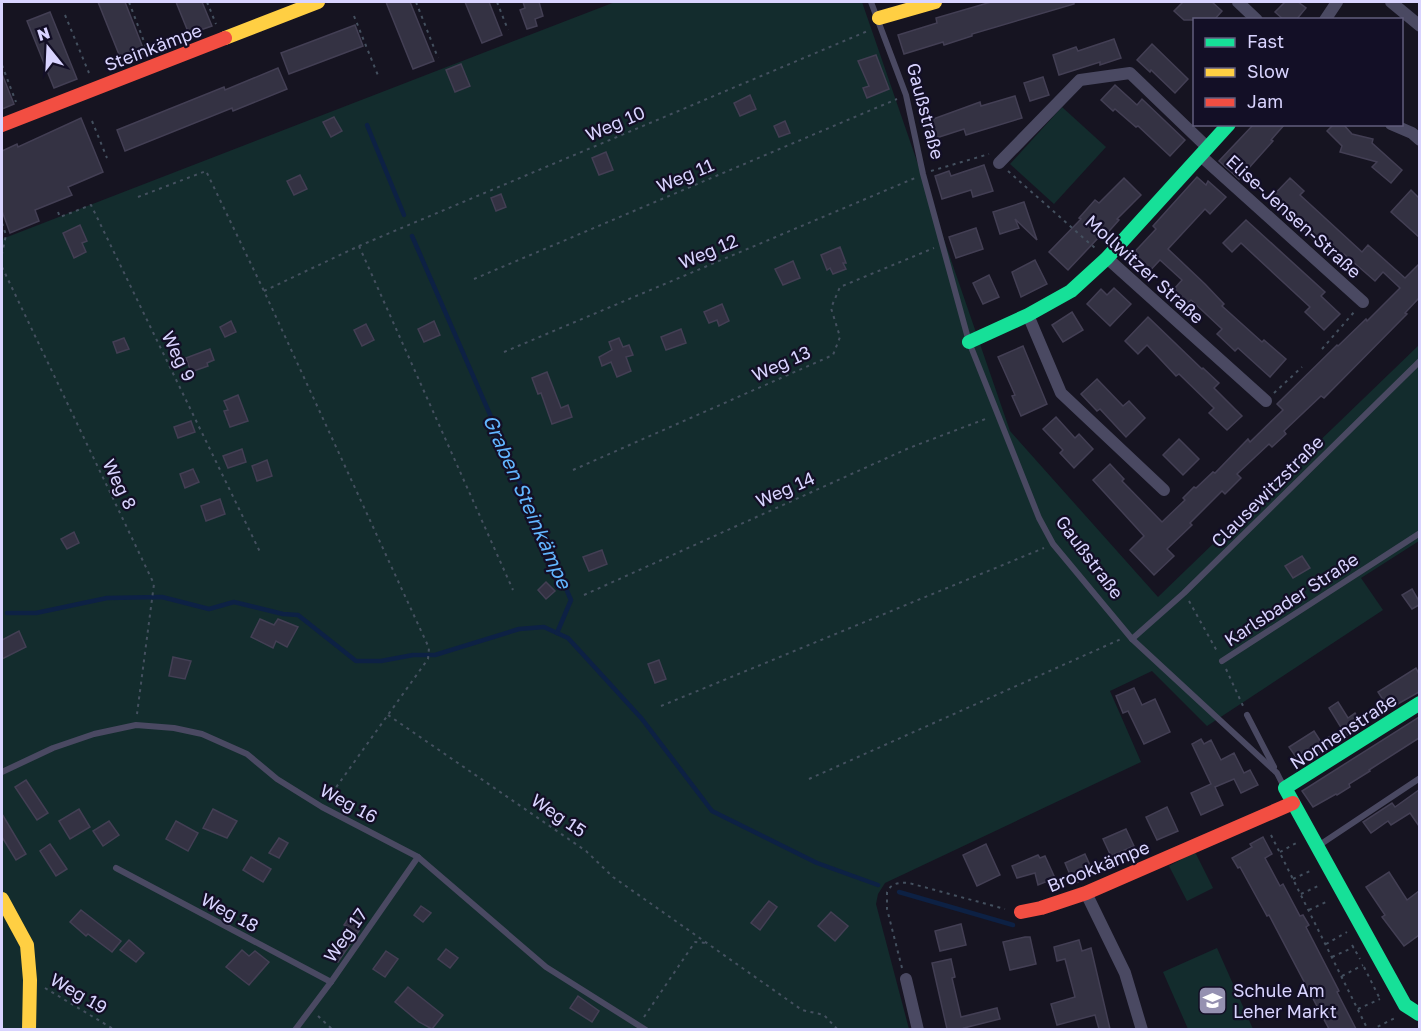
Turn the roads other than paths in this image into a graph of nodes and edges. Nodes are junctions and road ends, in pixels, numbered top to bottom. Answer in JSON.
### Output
{"nodes":[{"id":1,"x":316,"y":2,"type":"edge"},
{"id":2,"x":871,"y":2,"type":"edge"},
{"id":3,"x":935,"y":2,"type":"edge"},
{"id":4,"x":1238,"y":2,"type":"edge"},
{"id":5,"x":1337,"y":2,"type":"edge"},
{"id":6,"x":1390,"y":2,"type":"edge"},
{"id":7,"x":1255,"y":18,"type":"edge"},
{"id":8,"x":1326,"y":18,"type":"edge"},
{"id":9,"x":880,"y":22,"type":"junction"},
{"id":10,"x":1419,"y":26,"type":"edge"},
{"id":11,"x":2,"y":125,"type":"edge"},
{"id":12,"x":1227,"y":126,"type":"edge"},
{"id":13,"x":1396,"y":126,"type":"edge"},
{"id":14,"x":1419,"y":140,"type":"edge"},
{"id":15,"x":1204,"y":152,"type":"junction"},
{"id":16,"x":999,"y":163,"type":"road end"},
{"id":17,"x":1107,"y":258,"type":"junction"},
{"id":18,"x":1363,"y":302,"type":"road end"},
{"id":19,"x":1028,"y":315,"type":"junction"},
{"id":20,"x":969,"y":342,"type":"junction"},
{"id":21,"x":1419,"y":361,"type":"edge"},
{"id":22,"x":1266,"y":401,"type":"road end"},
{"id":23,"x":1164,"y":490,"type":"dead end"},
{"id":24,"x":1419,"y":533,"type":"edge"},
{"id":25,"x":1131,"y":637,"type":"junction"},
{"id":26,"x":1222,"y":661,"type":"road end"},
{"id":27,"x":1419,"y":703,"type":"edge"},
{"id":28,"x":1247,"y":715,"type":"road end"},
{"id":29,"x":2,"y":772,"type":"edge"},
{"id":30,"x":1276,"y":773,"type":"junction"},
{"id":31,"x":1419,"y":778,"type":"edge"},
{"id":32,"x":1285,"y":788,"type":"junction"},
{"id":33,"x":1293,"y":803,"type":"junction"},
{"id":34,"x":1315,"y":841,"type":"junction"},
{"id":35,"x":418,"y":857,"type":"junction"},
{"id":36,"x":116,"y":868,"type":"dead end"},
{"id":37,"x":1086,"y":893,"type":"junction"},
{"id":38,"x":2,"y":899,"type":"edge"},
{"id":39,"x":1021,"y":912,"type":"road end"},
{"id":40,"x":906,"y":980,"type":"road end"},
{"id":41,"x":331,"y":982,"type":"junction"},
{"id":42,"x":1419,"y":1019,"type":"edge"},
{"id":43,"x":29,"y":1029,"type":"edge"},
{"id":44,"x":295,"y":1029,"type":"edge"},
{"id":45,"x":646,"y":1029,"type":"edge"},
{"id":46,"x":918,"y":1029,"type":"edge"},
{"id":47,"x":1142,"y":1029,"type":"edge"}],
"edges":[{"from":1,"to":11,"type":"street","name":"Steinkämpe"},
{"from":2,"to":9,"type":"lane","name":"Gaußstraße"},
{"from":3,"to":9,"type":"street"},
{"from":4,"to":7,"type":"street"},
{"from":5,"to":8,"type":"street"},
{"from":6,"to":10,"type":"street"},
{"from":9,"to":20,"type":"lane","name":"Gaußstraße"},
{"from":12,"to":15,"type":"street"},
{"from":13,"to":14,"type":"street"},
{"from":15,"to":16,"type":"street","name":"Elise-Jensen-Straße"},
{"from":15,"to":17,"type":"street"},
{"from":15,"to":18,"type":"street","name":"Elise-Jensen-Straße"},
{"from":17,"to":19,"type":"street"},
{"from":17,"to":22,"type":"street","name":"Mollwitzer Straße"},
{"from":19,"to":20,"type":"street"},
{"from":19,"to":23,"type":"street"},
{"from":20,"to":25,"type":"lane","name":"Gaußstraße"},
{"from":21,"to":25,"type":"lane","name":"Clausewitzstraße"},
{"from":24,"to":26,"type":"lane","name":"Karlsbader Straße"},
{"from":25,"to":30,"type":"lane","name":"Gaußstraße"},
{"from":27,"to":32,"type":"street","name":"Nonnenstraße"},
{"from":28,"to":30,"type":"lane"},
{"from":29,"to":35,"type":"lane","name":"Weg 16"},
{"from":30,"to":32,"type":"lane","name":"Gaußstraße"},
{"from":31,"to":34,"type":"lane"},
{"from":32,"to":33,"type":"street","name":"Gaußstraße"},
{"from":33,"to":34,"type":"street","name":"Gaußstraße"},
{"from":33,"to":37,"type":"street","name":"Brookkämpe"},
{"from":34,"to":42,"type":"street","name":"Gaußstraße"},
{"from":35,"to":41,"type":"lane","name":"Weg 17"},
{"from":35,"to":45,"type":"lane","name":"Weg 16"},
{"from":36,"to":41,"type":"lane","name":"Weg 18"},
{"from":37,"to":39,"type":"street","name":"Brookkämpe"},
{"from":37,"to":47,"type":"street"},
{"from":38,"to":43,"type":"street"},
{"from":40,"to":46,"type":"street"},
{"from":41,"to":44,"type":"lane","name":"Weg 17"}]}
